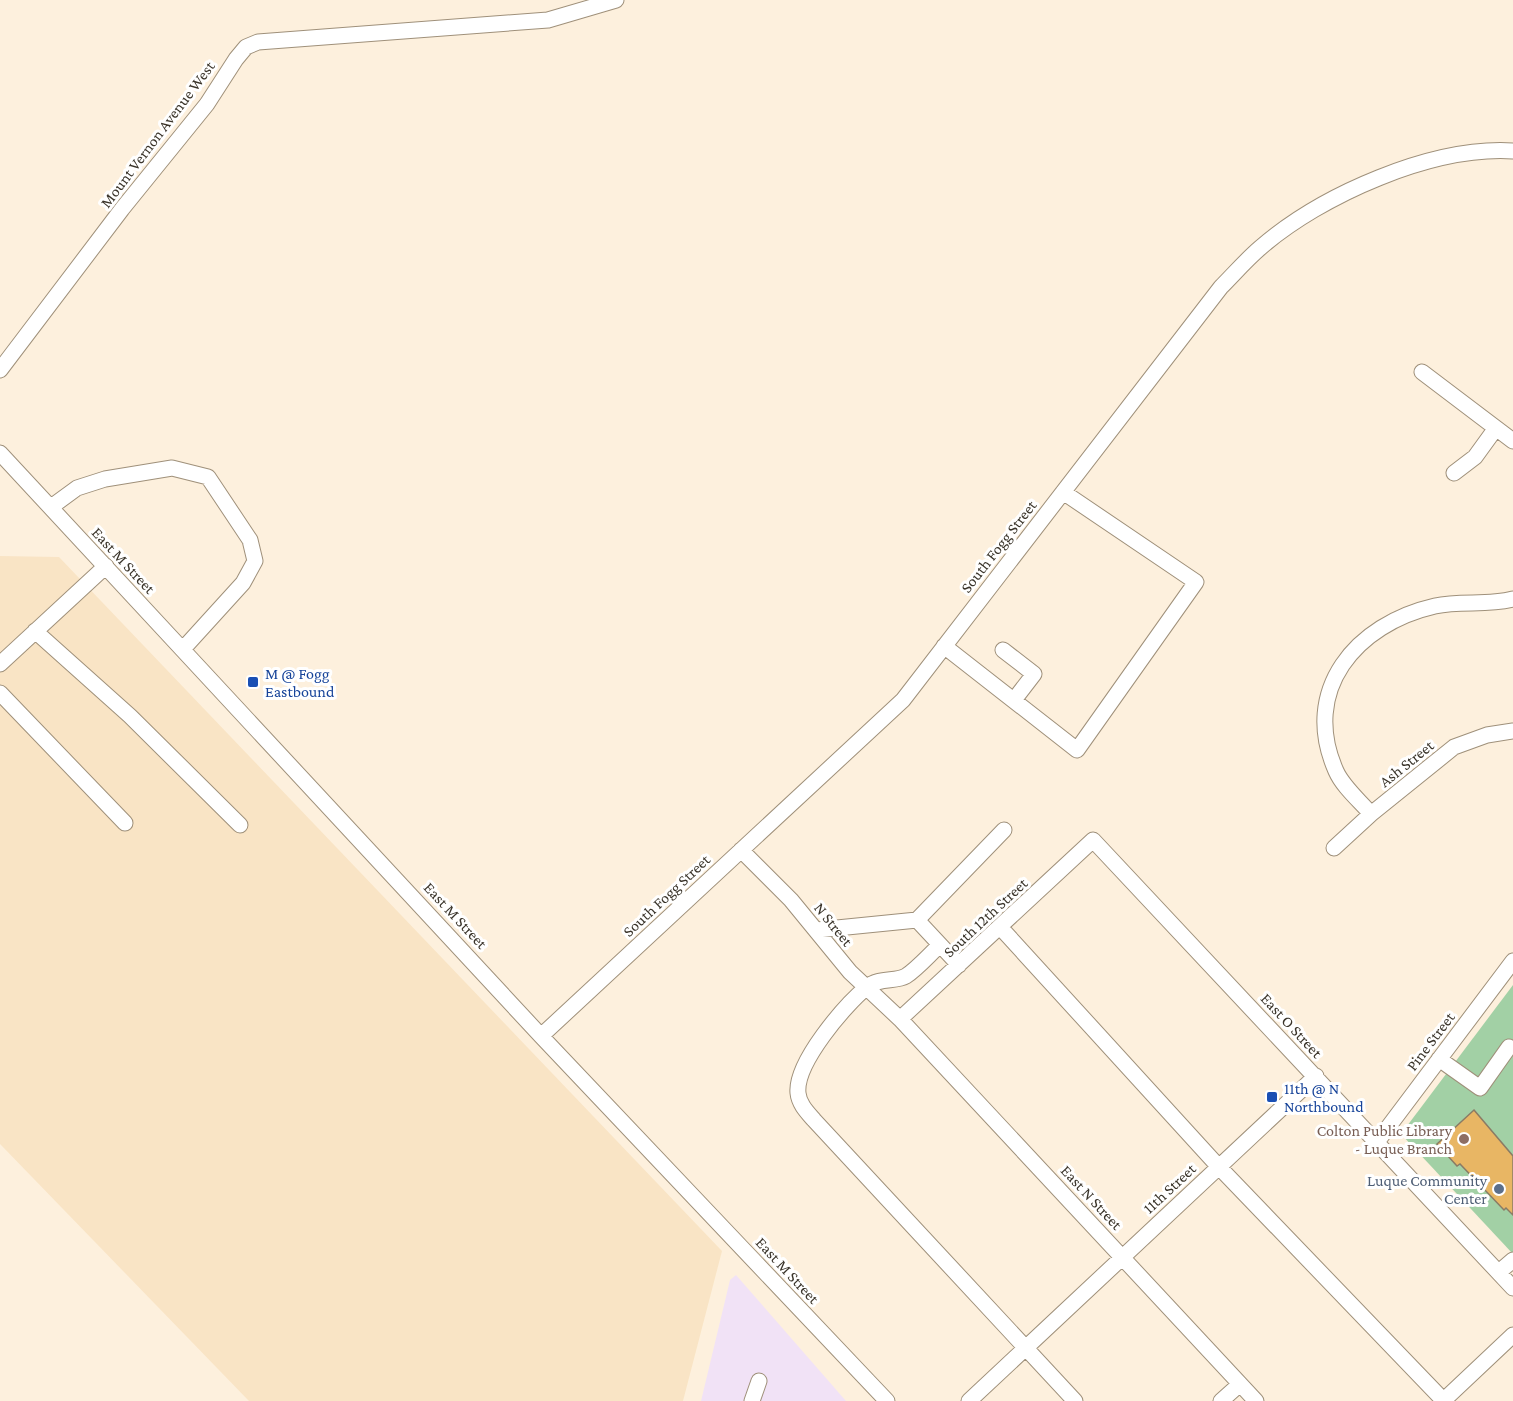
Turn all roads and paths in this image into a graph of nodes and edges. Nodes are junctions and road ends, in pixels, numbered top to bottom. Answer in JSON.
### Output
{"nodes":[{"id":1,"x":616,"y":0,"type":"edge"},
{"id":2,"x":1513,"y":151,"type":"edge"},
{"id":3,"x":0,"y":370,"type":"edge"},
{"id":4,"x":1422,"y":372,"type":"dead end"},
{"id":5,"x":1496,"y":428,"type":"junction"},
{"id":6,"x":1513,"y":441,"type":"edge"},
{"id":7,"x":0,"y":453,"type":"edge"},
{"id":8,"x":1454,"y":473,"type":"dead end"},
{"id":9,"x":1063,"y":492,"type":"junction"},
{"id":10,"x":51,"y":507,"type":"junction"},
{"id":11,"x":105,"y":566,"type":"junction"},
{"id":12,"x":1513,"y":599,"type":"edge"},
{"id":13,"x":35,"y":631,"type":"junction"},
{"id":14,"x":944,"y":646,"type":"junction"},
{"id":15,"x":183,"y":649,"type":"junction"},
{"id":16,"x":1004,"y":650,"type":"dead end"},
{"id":17,"x":0,"y":664,"type":"edge"},
{"id":18,"x":0,"y":693,"type":"edge"},
{"id":19,"x":1014,"y":700,"type":"junction"},
{"id":20,"x":1513,"y":731,"type":"edge"},
{"id":21,"x":1371,"y":814,"type":"junction"},
{"id":22,"x":125,"y":823,"type":"dead end"},
{"id":23,"x":240,"y":825,"type":"dead end"},
{"id":24,"x":1004,"y":830,"type":"dead end"},
{"id":25,"x":1094,"y":840,"type":"joint"},
{"id":26,"x":1334,"y":848,"type":"dead end"},
{"id":27,"x":741,"y":850,"type":"junction"},
{"id":28,"x":917,"y":920,"type":"junction"},
{"id":29,"x":1000,"y":927,"type":"junction"},
{"id":30,"x":817,"y":930,"type":"junction"},
{"id":31,"x":940,"y":945,"type":"junction"},
{"id":32,"x":1513,"y":961,"type":"edge"},
{"id":33,"x":959,"y":965,"type":"junction"},
{"id":34,"x":904,"y":977,"type":"junction"},
{"id":35,"x":868,"y":986,"type":"junction"},
{"id":36,"x":923,"y":998,"type":"junction"},
{"id":37,"x":900,"y":1019,"type":"junction"},
{"id":38,"x":541,"y":1036,"type":"junction"},
{"id":39,"x":1509,"y":1047,"type":"dead end"},
{"id":40,"x":1439,"y":1059,"type":"junction"},
{"id":41,"x":1316,"y":1076,"type":"junction"},
{"id":42,"x":1377,"y":1142,"type":"junction"},
{"id":43,"x":1219,"y":1167,"type":"junction"},
{"id":44,"x":1122,"y":1257,"type":"junction"},
{"id":45,"x":1513,"y":1260,"type":"edge"},
{"id":46,"x":1499,"y":1272,"type":"junction"},
{"id":47,"x":1513,"y":1288,"type":"edge"},
{"id":48,"x":1513,"y":1335,"type":"edge"},
{"id":49,"x":1026,"y":1348,"type":"junction"},
{"id":50,"x":759,"y":1381,"type":"dead end"},
{"id":51,"x":1240,"y":1384,"type":"junction"},
{"id":52,"x":752,"y":1401,"type":"edge"},
{"id":53,"x":887,"y":1401,"type":"edge"},
{"id":54,"x":969,"y":1401,"type":"edge"},
{"id":55,"x":1075,"y":1401,"type":"edge"},
{"id":56,"x":1221,"y":1401,"type":"edge"},
{"id":57,"x":1256,"y":1401,"type":"edge"},
{"id":58,"x":1444,"y":1401,"type":"edge"}],
"edges":[{"from":1,"to":3,"type":"street","name":"Mount Vernon Avenue West"},
{"from":2,"to":9,"type":"street","name":"South Fogg Street"},
{"from":4,"to":5,"type":"street"},
{"from":5,"to":6,"type":"street"},
{"from":5,"to":8,"type":"street"},
{"from":7,"to":10,"type":"street","name":"East M Street"},
{"from":9,"to":14,"type":"street","name":"South Fogg Street"},
{"from":9,"to":19,"type":"street"},
{"from":10,"to":11,"type":"street","name":"East M Street"},
{"from":10,"to":15,"type":"street"},
{"from":11,"to":13,"type":"street"},
{"from":11,"to":15,"type":"street","name":"East M Street"},
{"from":12,"to":21,"type":"street"},
{"from":13,"to":17,"type":"street"},
{"from":13,"to":23,"type":"street"},
{"from":14,"to":19,"type":"street"},
{"from":14,"to":27,"type":"street","name":"South Fogg Street"},
{"from":15,"to":38,"type":"street","name":"East M Street"},
{"from":16,"to":19,"type":"street"},
{"from":18,"to":22,"type":"street"},
{"from":20,"to":21,"type":"street","name":"Ash Street"},
{"from":21,"to":26,"type":"street","name":"Ash Street"},
{"from":24,"to":28,"type":"street"},
{"from":25,"to":29,"type":"street","name":"South 12th Street"},
{"from":25,"to":41,"type":"street","name":"East O Street"},
{"from":27,"to":30,"type":"street","name":"N Street"},
{"from":27,"to":38,"type":"street","name":"South Fogg Street"},
{"from":28,"to":30,"type":"street"},
{"from":28,"to":31,"type":"street"},
{"from":29,"to":33,"type":"street","name":"South 12th Street"},
{"from":29,"to":43,"type":"street"},
{"from":30,"to":35,"type":"street","name":"N Street"},
{"from":31,"to":33,"type":"street"},
{"from":31,"to":34,"type":"street"},
{"from":32,"to":40,"type":"street","name":"Pine Street"},
{"from":33,"to":36,"type":"street","name":"South 12th Street"},
{"from":34,"to":35,"type":"street"},
{"from":34,"to":36,"type":"street"},
{"from":35,"to":37,"type":"street","name":"N Street"},
{"from":35,"to":49,"type":"street"},
{"from":36,"to":37,"type":"street","name":"South 12th Street"},
{"from":37,"to":44,"type":"street","name":"East N Street"},
{"from":38,"to":53,"type":"street","name":"East M Street"},
{"from":39,"to":40,"type":"street"},
{"from":40,"to":42,"type":"street","name":"Pine Street"},
{"from":41,"to":42,"type":"street","name":"East O Street"},
{"from":41,"to":43,"type":"street","name":"11th Street"},
{"from":42,"to":46,"type":"street","name":"East O Street"},
{"from":43,"to":44,"type":"street","name":"11th Street"},
{"from":43,"to":58,"type":"street"},
{"from":44,"to":49,"type":"street","name":"11th Street"},
{"from":44,"to":51,"type":"street","name":"East N Street"},
{"from":45,"to":46,"type":"street"},
{"from":46,"to":47,"type":"street","name":"East O Street"},
{"from":48,"to":58,"type":"street"},
{"from":49,"to":54,"type":"street","name":"11th Street"},
{"from":49,"to":55,"type":"street"},
{"from":50,"to":52,"type":"street"},
{"from":51,"to":56,"type":"street"},
{"from":51,"to":57,"type":"street","name":"East N Street"}]}
